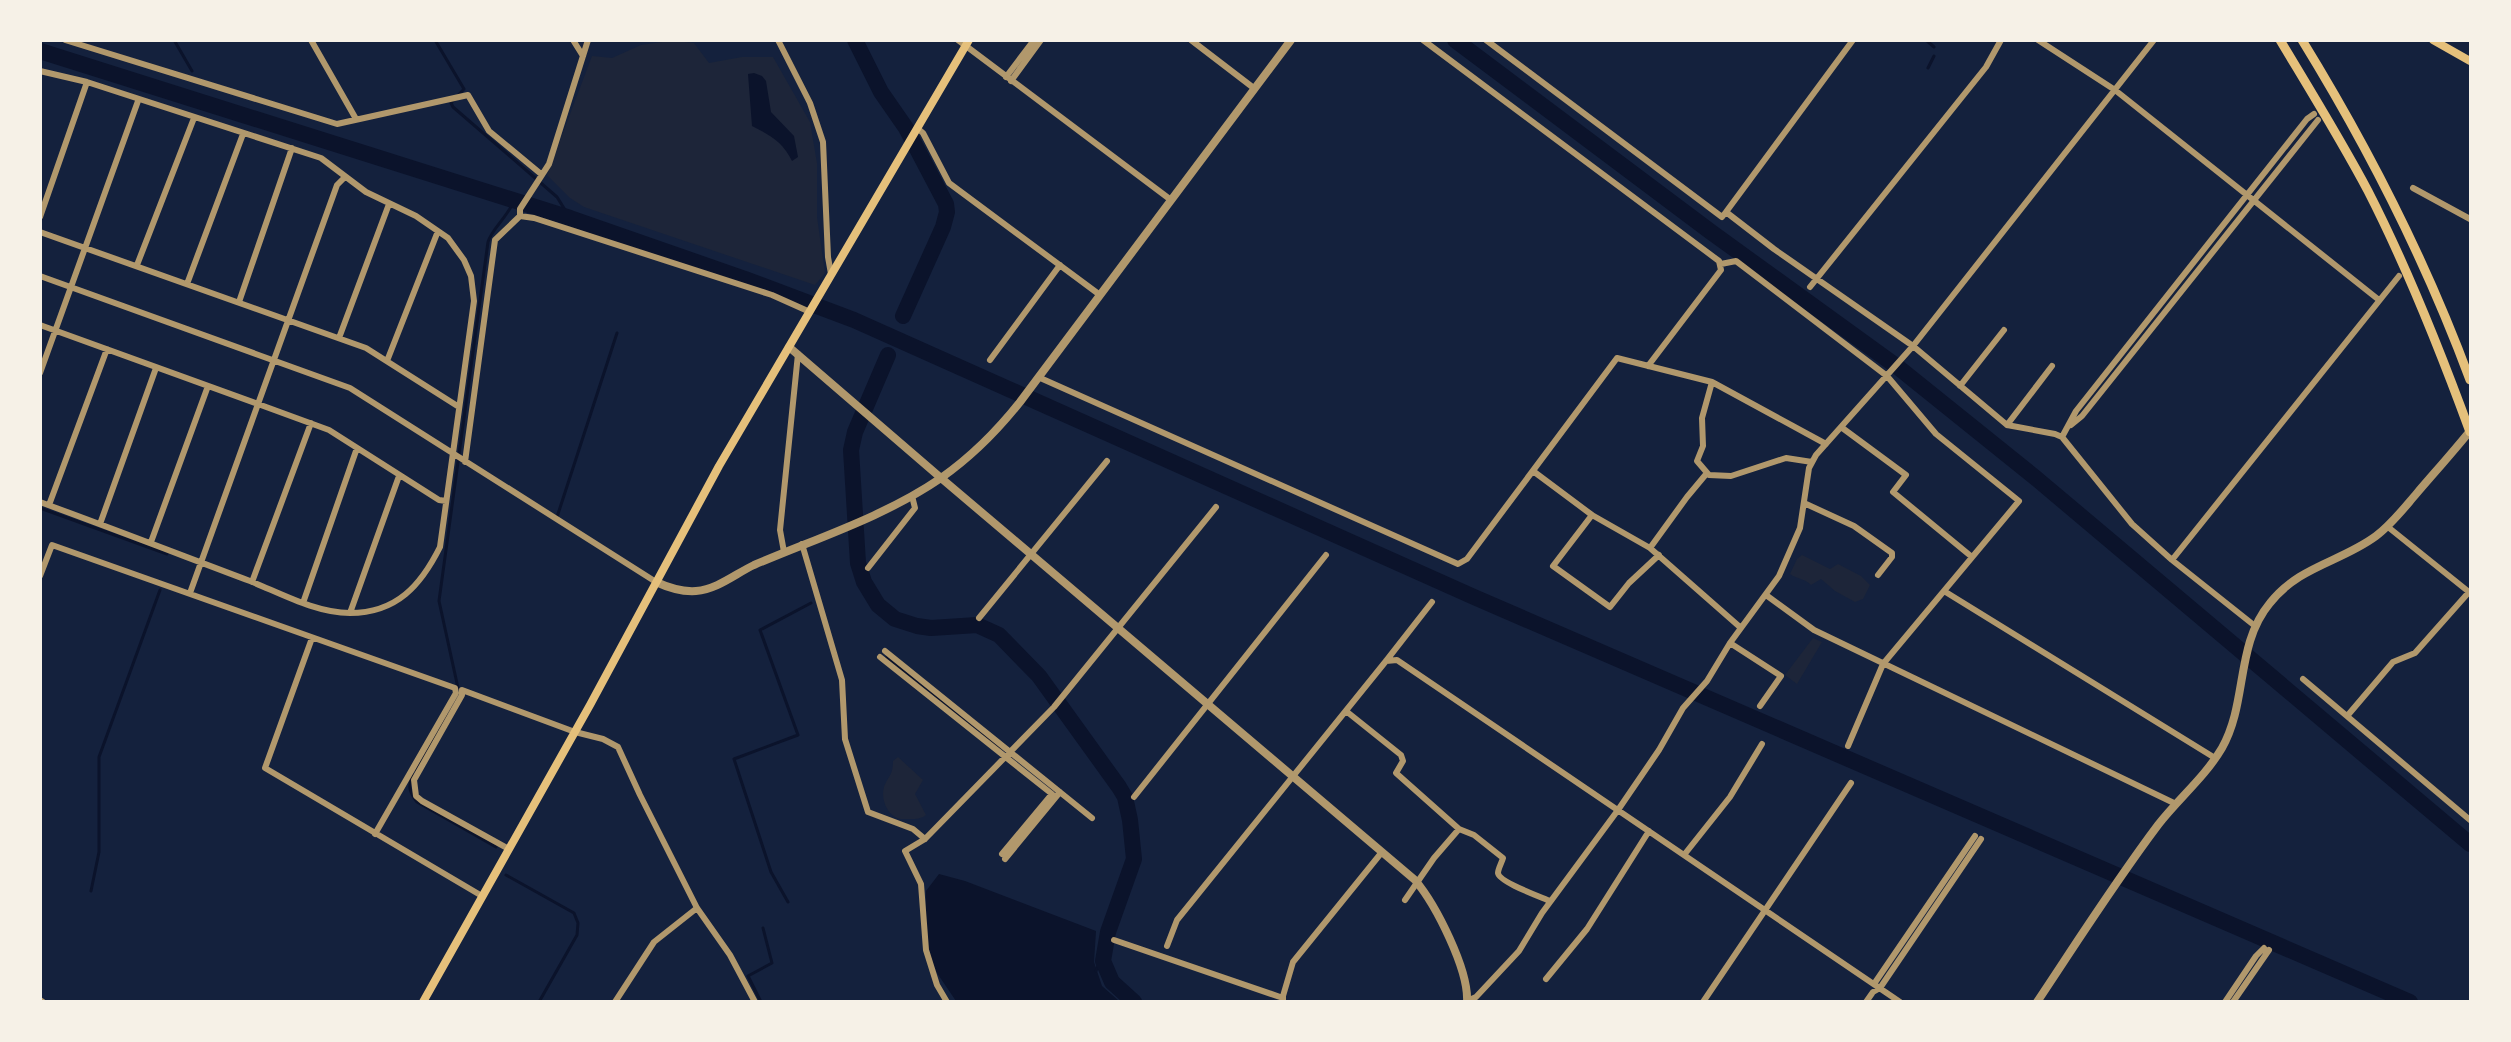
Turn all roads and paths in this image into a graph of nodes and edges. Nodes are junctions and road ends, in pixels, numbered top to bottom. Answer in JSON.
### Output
{"nodes":[{"id":1,"x":65,"y":40,"type":"edge"},
{"id":2,"x":311,"y":40,"type":"edge"},
{"id":3,"x":573,"y":40,"type":"edge"},
{"id":4,"x":588,"y":40,"type":"edge"},
{"id":5,"x":778,"y":40,"type":"edge"},
{"id":6,"x":1034,"y":40,"type":"edge"},
{"id":7,"x":1041,"y":40,"type":"edge"},
{"id":8,"x":1191,"y":40,"type":"edge"},
{"id":9,"x":1291,"y":40,"type":"edge"},
{"id":10,"x":1423,"y":40,"type":"edge"},
{"id":11,"x":1485,"y":40,"type":"edge"},
{"id":12,"x":1853,"y":40,"type":"edge"},
{"id":13,"x":2001,"y":40,"type":"edge"},
{"id":14,"x":2038,"y":40,"type":"edge"},
{"id":15,"x":2154,"y":40,"type":"edge"},
{"id":16,"x":2280,"y":40,"type":"edge"},
{"id":17,"x":2302,"y":40,"type":"edge"},
{"id":18,"x":2433,"y":40,"type":"edge"},
{"id":19,"x":964,"y":42,"type":"edge"},
{"id":20,"x":583,"y":56,"type":"junction"},
{"id":21,"x":2470,"y":61,"type":"edge"},
{"id":22,"x":40,"y":70,"type":"edge"},
{"id":23,"x":1009,"y":79,"type":"junction"},
{"id":24,"x":87,"y":82,"type":"junction"},
{"id":25,"x":1255,"y":88,"type":"junction"},
{"id":26,"x":2115,"y":90,"type":"junction"},
{"id":27,"x":138,"y":101,"type":"junction"},
{"id":28,"x":2314,"y":114,"type":"dead end"},
{"id":29,"x":194,"y":118,"type":"junction"},
{"id":30,"x":356,"y":119,"type":"junction"},
{"id":31,"x":2318,"y":120,"type":"dead end"},
{"id":32,"x":917,"y":129,"type":"junction"},
{"id":33,"x":243,"y":134,"type":"junction"},
{"id":34,"x":292,"y":148,"type":"junction"},
{"id":35,"x":541,"y":174,"type":"junction"},
{"id":36,"x":345,"y":177,"type":"junction"},
{"id":37,"x":2413,"y":188,"type":"dead end"},
{"id":38,"x":2247,"y":195,"type":"junction"},
{"id":39,"x":1171,"y":200,"type":"junction"},
{"id":40,"x":2254,"y":200,"type":"junction"},
{"id":41,"x":389,"y":204,"type":"junction"},
{"id":42,"x":1726,"y":212,"type":"junction"},
{"id":43,"x":520,"y":213,"type":"junction"},
{"id":44,"x":40,"y":217,"type":"edge"},
{"id":45,"x":2470,"y":219,"type":"edge"},
{"id":46,"x":438,"y":231,"type":"junction"},
{"id":47,"x":40,"y":232,"type":"edge"},
{"id":48,"x":86,"y":248,"type":"junction"},
{"id":49,"x":1721,"y":264,"type":"junction"},
{"id":50,"x":137,"y":265,"type":"junction"},
{"id":51,"x":1060,"y":265,"type":"junction"},
{"id":52,"x":831,"y":275,"type":"junction"},
{"id":53,"x":40,"y":276,"type":"edge"},
{"id":54,"x":2399,"y":276,"type":"dead end"},
{"id":55,"x":1817,"y":277,"type":"junction"},
{"id":56,"x":187,"y":284,"type":"junction"},
{"id":57,"x":71,"y":287,"type":"junction"},
{"id":58,"x":1810,"y":287,"type":"dead end"},
{"id":59,"x":1100,"y":295,"type":"junction"},
{"id":60,"x":2379,"y":300,"type":"junction"},
{"id":61,"x":238,"y":302,"type":"junction"},
{"id":62,"x":810,"y":312,"type":"junction"},
{"id":63,"x":287,"y":321,"type":"junction"},
{"id":64,"x":40,"y":325,"type":"edge"},
{"id":65,"x":2004,"y":330,"type":"dead end"},
{"id":66,"x":56,"y":331,"type":"junction"},
{"id":67,"x":339,"y":338,"type":"junction"},
{"id":68,"x":1913,"y":346,"type":"junction"},
{"id":69,"x":789,"y":347,"type":"junction"},
{"id":70,"x":107,"y":349,"type":"junction"},
{"id":71,"x":798,"y":354,"type":"junction"},
{"id":72,"x":273,"y":360,"type":"junction"},
{"id":73,"x":990,"y":360,"type":"dead end"},
{"id":74,"x":387,"y":361,"type":"junction"},
{"id":75,"x":1648,"y":366,"type":"junction"},
{"id":76,"x":2052,"y":366,"type":"dead end"},
{"id":77,"x":156,"y":368,"type":"junction"},
{"id":78,"x":40,"y":373,"type":"edge"},
{"id":79,"x":1888,"y":375,"type":"junction"},
{"id":80,"x":1038,"y":377,"type":"junction"},
{"id":81,"x":2470,"y":380,"type":"edge"},
{"id":82,"x":1712,"y":382,"type":"junction"},
{"id":83,"x":208,"y":386,"type":"junction"},
{"id":84,"x":1960,"y":386,"type":"junction"},
{"id":85,"x":258,"y":404,"type":"junction"},
{"id":86,"x":459,"y":407,"type":"junction"},
{"id":87,"x":311,"y":423,"type":"junction"},
{"id":88,"x":2007,"y":425,"type":"junction"},
{"id":89,"x":1841,"y":427,"type":"junction"},
{"id":90,"x":2067,"y":428,"type":"junction"},
{"id":91,"x":2470,"y":431,"type":"edge"},
{"id":92,"x":2062,"y":437,"type":"junction"},
{"id":93,"x":1826,"y":444,"type":"junction"},
{"id":94,"x":357,"y":448,"type":"junction"},
{"id":95,"x":453,"y":454,"type":"junction"},
{"id":96,"x":1107,"y":461,"type":"dead end"},
{"id":97,"x":465,"y":462,"type":"junction"},
{"id":98,"x":1812,"y":462,"type":"junction"},
{"id":99,"x":1533,"y":471,"type":"junction"},
{"id":100,"x":1707,"y":473,"type":"junction"},
{"id":101,"x":399,"y":476,"type":"junction"},
{"id":102,"x":941,"y":478,"type":"junction"},
{"id":103,"x":912,"y":496,"type":"junction"},
{"id":104,"x":446,"y":501,"type":"junction"},
{"id":105,"x":40,"y":502,"type":"edge"},
{"id":106,"x":1804,"y":503,"type":"junction"},
{"id":107,"x":50,"y":505,"type":"junction"},
{"id":108,"x":1216,"y":507,"type":"dead end"},
{"id":109,"x":1592,"y":514,"type":"junction"},
{"id":110,"x":100,"y":524,"type":"junction"},
{"id":111,"x":2388,"y":527,"type":"junction"},
{"id":112,"x":151,"y":542,"type":"junction"},
{"id":113,"x":802,"y":544,"type":"junction"},
{"id":114,"x":1650,"y":548,"type":"junction"},
{"id":115,"x":784,"y":552,"type":"junction"},
{"id":116,"x":1031,"y":554,"type":"junction"},
{"id":117,"x":1326,"y":555,"type":"dead end"},
{"id":118,"x":1659,"y":555,"type":"junction"},
{"id":119,"x":1972,"y":557,"type":"junction"},
{"id":120,"x":2172,"y":560,"type":"junction"},
{"id":121,"x":202,"y":563,"type":"junction"},
{"id":122,"x":867,"y":568,"type":"dead end"},
{"id":123,"x":1878,"y":575,"type":"dead end"},
{"id":124,"x":40,"y":576,"type":"edge"},
{"id":125,"x":252,"y":582,"type":"junction"},
{"id":126,"x":656,"y":582,"type":"junction"},
{"id":127,"x":1944,"y":591,"type":"junction"},
{"id":128,"x":190,"y":593,"type":"junction"},
{"id":129,"x":1766,"y":595,"type":"junction"},
{"id":130,"x":1432,"y":602,"type":"dead end"},
{"id":131,"x":303,"y":603,"type":"junction"},
{"id":132,"x":350,"y":613,"type":"junction"},
{"id":133,"x":979,"y":618,"type":"dead end"},
{"id":134,"x":2255,"y":626,"type":"junction"},
{"id":135,"x":1118,"y":628,"type":"junction"},
{"id":136,"x":1742,"y":628,"type":"junction"},
{"id":137,"x":312,"y":638,"type":"junction"},
{"id":138,"x":1730,"y":643,"type":"junction"},
{"id":139,"x":885,"y":651,"type":"dead end"},
{"id":140,"x":880,"y":657,"type":"dead end"},
{"id":141,"x":1386,"y":662,"type":"junction"},
{"id":142,"x":1883,"y":664,"type":"junction"},
{"id":143,"x":2303,"y":679,"type":"dead end"},
{"id":144,"x":1208,"y":704,"type":"junction"},
{"id":145,"x":1760,"y":706,"type":"dead end"},
{"id":146,"x":1346,"y":711,"type":"junction"},
{"id":147,"x":2348,"y":715,"type":"junction"},
{"id":148,"x":575,"y":732,"type":"junction"},
{"id":149,"x":1762,"y":744,"type":"dead end"},
{"id":150,"x":1848,"y":746,"type":"dead end"},
{"id":151,"x":1008,"y":755,"type":"junction"},
{"id":152,"x":2216,"y":758,"type":"junction"},
{"id":153,"x":1293,"y":776,"type":"junction"},
{"id":154,"x":1851,"y":783,"type":"dead end"},
{"id":155,"x":1060,"y":792,"type":"junction"},
{"id":156,"x":1134,"y":797,"type":"dead end"},
{"id":157,"x":2176,"y":804,"type":"junction"},
{"id":158,"x":1618,"y":810,"type":"junction"},
{"id":159,"x":1092,"y":818,"type":"dead end"},
{"id":160,"x":2470,"y":820,"type":"edge"},
{"id":161,"x":1459,"y":829,"type":"junction"},
{"id":162,"x":1649,"y":831,"type":"junction"},
{"id":163,"x":375,"y":834,"type":"junction"},
{"id":164,"x":1978,"y":838,"type":"dead end"},
{"id":165,"x":926,"y":839,"type":"junction"},
{"id":166,"x":509,"y":849,"type":"junction"},
{"id":167,"x":1382,"y":852,"type":"junction"},
{"id":168,"x":1684,"y":855,"type":"junction"},
{"id":169,"x":1417,"y":883,"type":"junction"},
{"id":170,"x":482,"y":896,"type":"junction"},
{"id":171,"x":1405,"y":900,"type":"dead end"},
{"id":172,"x":1550,"y":901,"type":"junction"},
{"id":173,"x":697,"y":909,"type":"junction"},
{"id":174,"x":1765,"y":911,"type":"junction"},
{"id":175,"x":1114,"y":940,"type":"dead end"},
{"id":176,"x":1167,"y":946,"type":"dead end"},
{"id":177,"x":1546,"y":979,"type":"dead end"},
{"id":178,"x":1877,"y":986,"type":"junction"},
{"id":179,"x":1283,"y":996,"type":"edge"},
{"id":180,"x":1470,"y":1001,"type":"edge"},
{"id":181,"x":423,"y":1002,"type":"edge"},
{"id":182,"x":615,"y":1002,"type":"edge"},
{"id":183,"x":755,"y":1002,"type":"edge"},
{"id":184,"x":947,"y":1002,"type":"edge"},
{"id":185,"x":1703,"y":1002,"type":"edge"},
{"id":186,"x":1866,"y":1002,"type":"edge"},
{"id":187,"x":1900,"y":1002,"type":"edge"},
{"id":188,"x":2037,"y":1002,"type":"edge"},
{"id":189,"x":2225,"y":1002,"type":"edge"},
{"id":190,"x":2233,"y":1002,"type":"edge"}],
"edges":[{"from":1,"to":30,"type":"street"},
{"from":2,"to":30,"type":"street"},
{"from":3,"to":20,"type":"street"},
{"from":4,"to":20,"type":"street"},
{"from":5,"to":52,"type":"street"},
{"from":6,"to":23,"type":"street"},
{"from":7,"to":23,"type":"street"},
{"from":8,"to":25,"type":"street"},
{"from":9,"to":25,"type":"street"},
{"from":10,"to":49,"type":"street"},
{"from":11,"to":42,"type":"street"},
{"from":12,"to":42,"type":"street"},
{"from":13,"to":55,"type":"street"},
{"from":14,"to":26,"type":"street"},
{"from":15,"to":26,"type":"street"},
{"from":16,"to":91,"type":"highway"},
{"from":17,"to":81,"type":"highway"},
{"from":18,"to":21,"type":"main road"},
{"from":19,"to":23,"type":"street"},
{"from":19,"to":32,"type":"main road"},
{"from":20,"to":35,"type":"street"},
{"from":22,"to":24,"type":"street"},
{"from":23,"to":39,"type":"street"},
{"from":24,"to":27,"type":"street"},
{"from":24,"to":44,"type":"street"},
{"from":25,"to":39,"type":"street"},
{"from":26,"to":38,"type":"street"},
{"from":26,"to":68,"type":"street"},
{"from":27,"to":29,"type":"street"},
{"from":27,"to":48,"type":"street"},
{"from":28,"to":38,"type":"street"},
{"from":29,"to":33,"type":"street"},
{"from":29,"to":50,"type":"street"},
{"from":30,"to":35,"type":"street"},
{"from":31,"to":40,"type":"street"},
{"from":32,"to":51,"type":"street"},
{"from":32,"to":52,"type":"main road"},
{"from":33,"to":34,"type":"street"},
{"from":33,"to":56,"type":"street"},
{"from":34,"to":36,"type":"street"},
{"from":34,"to":61,"type":"street"},
{"from":35,"to":43,"type":"street"},
{"from":36,"to":41,"type":"street"},
{"from":36,"to":63,"type":"street"},
{"from":37,"to":45,"type":"street"},
{"from":38,"to":40,"type":"street"},
{"from":38,"to":90,"type":"street"},
{"from":39,"to":59,"type":"street"},
{"from":40,"to":60,"type":"street"},
{"from":40,"to":90,"type":"street"},
{"from":41,"to":46,"type":"street"},
{"from":41,"to":67,"type":"street"},
{"from":42,"to":55,"type":"street"},
{"from":43,"to":62,"type":"street"},
{"from":43,"to":97,"type":"street"},
{"from":46,"to":74,"type":"street"},
{"from":46,"to":86,"type":"street"},
{"from":47,"to":48,"type":"street"},
{"from":48,"to":50,"type":"street"},
{"from":48,"to":57,"type":"street"},
{"from":49,"to":75,"type":"street"},
{"from":49,"to":79,"type":"street"},
{"from":50,"to":56,"type":"street"},
{"from":51,"to":59,"type":"street"},
{"from":51,"to":73,"type":"street"},
{"from":52,"to":62,"type":"main road"},
{"from":53,"to":57,"type":"street"},
{"from":54,"to":60,"type":"street"},
{"from":55,"to":58,"type":"street"},
{"from":55,"to":68,"type":"street"},
{"from":56,"to":61,"type":"street"},
{"from":57,"to":66,"type":"street"},
{"from":57,"to":72,"type":"street"},
{"from":59,"to":80,"type":"street"},
{"from":60,"to":120,"type":"street"},
{"from":61,"to":63,"type":"street"},
{"from":62,"to":69,"type":"main road"},
{"from":63,"to":67,"type":"street"},
{"from":63,"to":72,"type":"street"},
{"from":64,"to":66,"type":"street"},
{"from":65,"to":84,"type":"street"},
{"from":66,"to":70,"type":"street"},
{"from":66,"to":78,"type":"street"},
{"from":67,"to":74,"type":"street"},
{"from":68,"to":79,"type":"street"},
{"from":68,"to":84,"type":"street"},
{"from":69,"to":71,"type":"street"},
{"from":69,"to":126,"type":"main road"},
{"from":70,"to":77,"type":"street"},
{"from":70,"to":107,"type":"street"},
{"from":71,"to":102,"type":"street"},
{"from":71,"to":115,"type":"street"},
{"from":72,"to":85,"type":"street"},
{"from":72,"to":95,"type":"street"},
{"from":74,"to":86,"type":"street"},
{"from":75,"to":82,"type":"street"},
{"from":75,"to":99,"type":"street"},
{"from":76,"to":88,"type":"street"},
{"from":77,"to":83,"type":"street"},
{"from":77,"to":110,"type":"street"},
{"from":79,"to":89,"type":"street"},
{"from":79,"to":119,"type":"street"},
{"from":80,"to":99,"type":"street"},
{"from":80,"to":102,"type":"street"},
{"from":82,"to":93,"type":"street"},
{"from":82,"to":100,"type":"street"},
{"from":83,"to":85,"type":"street"},
{"from":83,"to":112,"type":"street"},
{"from":84,"to":88,"type":"street"},
{"from":85,"to":87,"type":"street"},
{"from":85,"to":121,"type":"street"},
{"from":86,"to":95,"type":"street"},
{"from":87,"to":94,"type":"street"},
{"from":87,"to":125,"type":"street"},
{"from":88,"to":92,"type":"street"},
{"from":89,"to":93,"type":"street"},
{"from":89,"to":119,"type":"street"},
{"from":90,"to":92,"type":"street"},
{"from":91,"to":111,"type":"street"},
{"from":92,"to":120,"type":"street"},
{"from":93,"to":98,"type":"street"},
{"from":94,"to":101,"type":"street"},
{"from":94,"to":131,"type":"street"},
{"from":95,"to":97,"type":"street"},
{"from":95,"to":104,"type":"street"},
{"from":96,"to":116,"type":"street"},
{"from":97,"to":126,"type":"street"},
{"from":98,"to":100,"type":"street"},
{"from":98,"to":106,"type":"street"},
{"from":99,"to":109,"type":"street"},
{"from":100,"to":114,"type":"street"},
{"from":101,"to":104,"type":"street"},
{"from":101,"to":132,"type":"street"},
{"from":102,"to":103,"type":"street"},
{"from":102,"to":116,"type":"street"},
{"from":103,"to":113,"type":"street"},
{"from":103,"to":122,"type":"street"},
{"from":104,"to":132,"type":"street"},
{"from":105,"to":107,"type":"street"},
{"from":106,"to":123,"type":"street"},
{"from":106,"to":129,"type":"street"},
{"from":107,"to":110,"type":"street"},
{"from":108,"to":135,"type":"street"},
{"from":109,"to":114,"type":"street"},
{"from":109,"to":118,"type":"street"},
{"from":110,"to":112,"type":"street"},
{"from":111,"to":134,"type":"street"},
{"from":111,"to":147,"type":"street"},
{"from":112,"to":121,"type":"street"},
{"from":113,"to":115,"type":"street"},
{"from":113,"to":165,"type":"street"},
{"from":114,"to":118,"type":"street"},
{"from":115,"to":126,"type":"street"},
{"from":116,"to":133,"type":"street"},
{"from":116,"to":135,"type":"street"},
{"from":117,"to":144,"type":"street"},
{"from":118,"to":136,"type":"street"},
{"from":119,"to":127,"type":"street"},
{"from":120,"to":134,"type":"street"},
{"from":121,"to":125,"type":"street"},
{"from":121,"to":128,"type":"street"},
{"from":124,"to":128,"type":"street"},
{"from":125,"to":131,"type":"street"},
{"from":126,"to":148,"type":"main road"},
{"from":127,"to":142,"type":"street"},
{"from":127,"to":152,"type":"street"},
{"from":128,"to":137,"type":"street"},
{"from":129,"to":136,"type":"street"},
{"from":129,"to":142,"type":"street"},
{"from":130,"to":141,"type":"street"},
{"from":131,"to":132,"type":"street"},
{"from":134,"to":152,"type":"street"},
{"from":135,"to":144,"type":"street"},
{"from":135,"to":151,"type":"street"},
{"from":136,"to":138,"type":"street"},
{"from":137,"to":163,"type":"street"},
{"from":137,"to":163,"type":"street"},
{"from":138,"to":145,"type":"street"},
{"from":138,"to":158,"type":"street"},
{"from":139,"to":151,"type":"street"},
{"from":140,"to":151,"type":"street"},
{"from":141,"to":146,"type":"street"},
{"from":141,"to":158,"type":"street"},
{"from":142,"to":150,"type":"street"},
{"from":142,"to":157,"type":"street"},
{"from":143,"to":147,"type":"street"},
{"from":144,"to":153,"type":"street"},
{"from":144,"to":156,"type":"street"},
{"from":146,"to":153,"type":"street"},
{"from":146,"to":161,"type":"street"},
{"from":147,"to":160,"type":"street"},
{"from":148,"to":166,"type":"main road"},
{"from":148,"to":166,"type":"street"},
{"from":148,"to":173,"type":"street"},
{"from":149,"to":168,"type":"street"},
{"from":151,"to":155,"type":"street"},
{"from":151,"to":155,"type":"street"},
{"from":151,"to":165,"type":"street"},
{"from":152,"to":157,"type":"street"},
{"from":153,"to":167,"type":"street"},
{"from":153,"to":176,"type":"street"},
{"from":154,"to":174,"type":"street"},
{"from":155,"to":159,"type":"street"},
{"from":157,"to":188,"type":"street"},
{"from":158,"to":162,"type":"street"},
{"from":158,"to":172,"type":"street"},
{"from":161,"to":169,"type":"street"},
{"from":161,"to":172,"type":"street"},
{"from":162,"to":168,"type":"street"},
{"from":162,"to":177,"type":"street"},
{"from":163,"to":170,"type":"street"},
{"from":164,"to":178,"type":"street"},
{"from":165,"to":184,"type":"street"},
{"from":166,"to":170,"type":"main road"},
{"from":167,"to":169,"type":"street"},
{"from":167,"to":179,"type":"street"},
{"from":168,"to":174,"type":"street"},
{"from":169,"to":171,"type":"street"},
{"from":169,"to":180,"type":"street"},
{"from":170,"to":181,"type":"main road"},
{"from":172,"to":180,"type":"street"},
{"from":173,"to":182,"type":"street"},
{"from":173,"to":183,"type":"street"},
{"from":174,"to":178,"type":"street"},
{"from":174,"to":185,"type":"street"},
{"from":175,"to":179,"type":"street"},
{"from":178,"to":186,"type":"street"},
{"from":178,"to":187,"type":"street"},
{"from":189,"to":190,"type":"street"}]}
